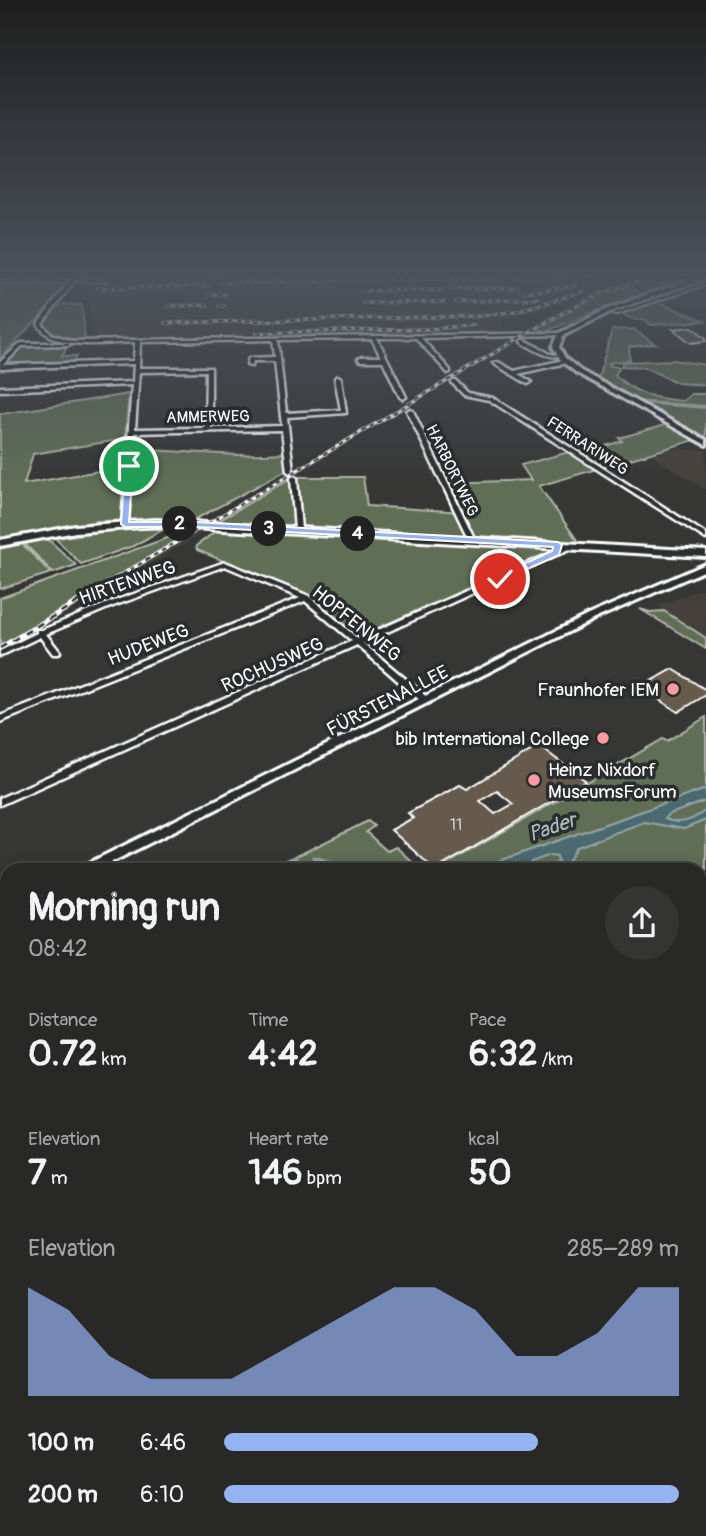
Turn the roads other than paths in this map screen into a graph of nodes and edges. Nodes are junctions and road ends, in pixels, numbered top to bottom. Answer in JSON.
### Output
{"nodes":[{"id":1,"x":19,"y":347,"type":"edge"},
{"id":2,"x":138,"y":347,"type":"edge"},
{"id":3,"x":275,"y":347,"type":"edge"},
{"id":4,"x":378,"y":347,"type":"edge"},
{"id":5,"x":426,"y":347,"type":"edge"},
{"id":6,"x":534,"y":347,"type":"edge"},
{"id":7,"x":557,"y":347,"type":"edge"},
{"id":8,"x":276,"y":359,"type":"junction"},
{"id":9,"x":361,"y":359,"type":"dead end"},
{"id":10,"x":384,"y":359,"type":"junction"},
{"id":11,"x":562,"y":359,"type":"junction"},
{"id":12,"x":136,"y":362,"type":"junction"},
{"id":13,"x":496,"y":363,"type":"dead end"},
{"id":14,"x":250,"y":365,"type":"dead end"},
{"id":15,"x":0,"y":366,"type":"edge"},
{"id":16,"x":135,"y":370,"type":"junction"},
{"id":17,"x":448,"y":371,"type":"dead end"},
{"id":18,"x":513,"y":373,"type":"junction"},
{"id":19,"x":338,"y":378,"type":"dead end"},
{"id":20,"x":454,"y":382,"type":"dead end"},
{"id":21,"x":528,"y":382,"type":"dead end"},
{"id":22,"x":135,"y":383,"type":"junction"},
{"id":23,"x":0,"y":389,"type":"edge"},
{"id":24,"x":403,"y":397,"type":"dead end"},
{"id":25,"x":410,"y":411,"type":"dead end"},
{"id":26,"x":284,"y":415,"type":"junction"},
{"id":27,"x":285,"y":428,"type":"junction"},
{"id":28,"x":208,"y":430,"type":"junction"},
{"id":29,"x":131,"y":431,"type":"junction"},
{"id":30,"x":706,"y":443,"type":"edge"},
{"id":31,"x":125,"y":524,"type":"junction"},
{"id":32,"x":298,"y":530,"type":"junction"},
{"id":33,"x":706,"y":537,"type":"edge"},
{"id":34,"x":471,"y":540,"type":"junction"},
{"id":35,"x":0,"y":543,"type":"edge"},
{"id":36,"x":557,"y":549,"type":"junction"},
{"id":37,"x":706,"y":554,"type":"edge"},
{"id":38,"x":225,"y":564,"type":"joint"},
{"id":39,"x":706,"y":567,"type":"edge"},
{"id":40,"x":306,"y":598,"type":"junction"},
{"id":41,"x":40,"y":632,"type":"junction"},
{"id":42,"x":359,"y":643,"type":"junction"},
{"id":43,"x":56,"y":652,"type":"dead end"},
{"id":44,"x":0,"y":654,"type":"edge"},
{"id":45,"x":425,"y":700,"type":"junction"},
{"id":46,"x":0,"y":719,"type":"edge"},
{"id":47,"x":0,"y":802,"type":"edge"},
{"id":48,"x":99,"y":863,"type":"edge"}],
"edges":[{"from":1,"to":15,"type":"street"},
{"from":2,"to":12,"type":"street"},
{"from":3,"to":8,"type":"street"},
{"from":4,"to":10,"type":"street"},
{"from":5,"to":17,"type":"street"},
{"from":6,"to":11,"type":"street"},
{"from":7,"to":11,"type":"street"},
{"from":8,"to":14,"type":"street"},
{"from":8,"to":26,"type":"street"},
{"from":9,"to":10,"type":"street"},
{"from":10,"to":24,"type":"street"},
{"from":11,"to":18,"type":"street"},
{"from":11,"to":30,"type":"street"},
{"from":12,"to":15,"type":"street"},
{"from":12,"to":16,"type":"street"},
{"from":13,"to":18,"type":"street"},
{"from":16,"to":22,"type":"street"},
{"from":16,"to":28,"type":"street"},
{"from":18,"to":21,"type":"street"},
{"from":19,"to":26,"type":"street"},
{"from":20,"to":33,"type":"street","name":"FERRARIWEG"},
{"from":22,"to":23,"type":"street"},
{"from":22,"to":29,"type":"street"},
{"from":25,"to":34,"type":"street","name":"HARBORTWEG"},
{"from":26,"to":27,"type":"street"},
{"from":27,"to":28,"type":"street","name":"AMMERWEG"},
{"from":27,"to":32,"type":"street"},
{"from":28,"to":29,"type":"street","name":"AMMERWEG"},
{"from":29,"to":31,"type":"street"},
{"from":31,"to":32,"type":"main road"},
{"from":31,"to":35,"type":"main road"},
{"from":32,"to":34,"type":"main road"},
{"from":34,"to":36,"type":"main road"},
{"from":36,"to":37,"type":"main road"},
{"from":36,"to":42,"type":"street","name":"ROCHUSWEG"},
{"from":38,"to":40,"type":"street","name":"HOPFENWEG"},
{"from":38,"to":41,"type":"street","name":"HIRTENWEG"},
{"from":39,"to":45,"type":"street","name":"FÜRSTENALLEE"},
{"from":40,"to":42,"type":"street","name":"HOPFENWEG"},
{"from":40,"to":46,"type":"street","name":"HUDEWEG"},
{"from":41,"to":43,"type":"street"},
{"from":41,"to":44,"type":"street","name":"HIRTENWEG"},
{"from":42,"to":45,"type":"street","name":"HOPFENWEG"},
{"from":42,"to":47,"type":"street","name":"ROCHUSWEG"},
{"from":45,"to":48,"type":"street","name":"FÜRSTENALLEE"}]}
